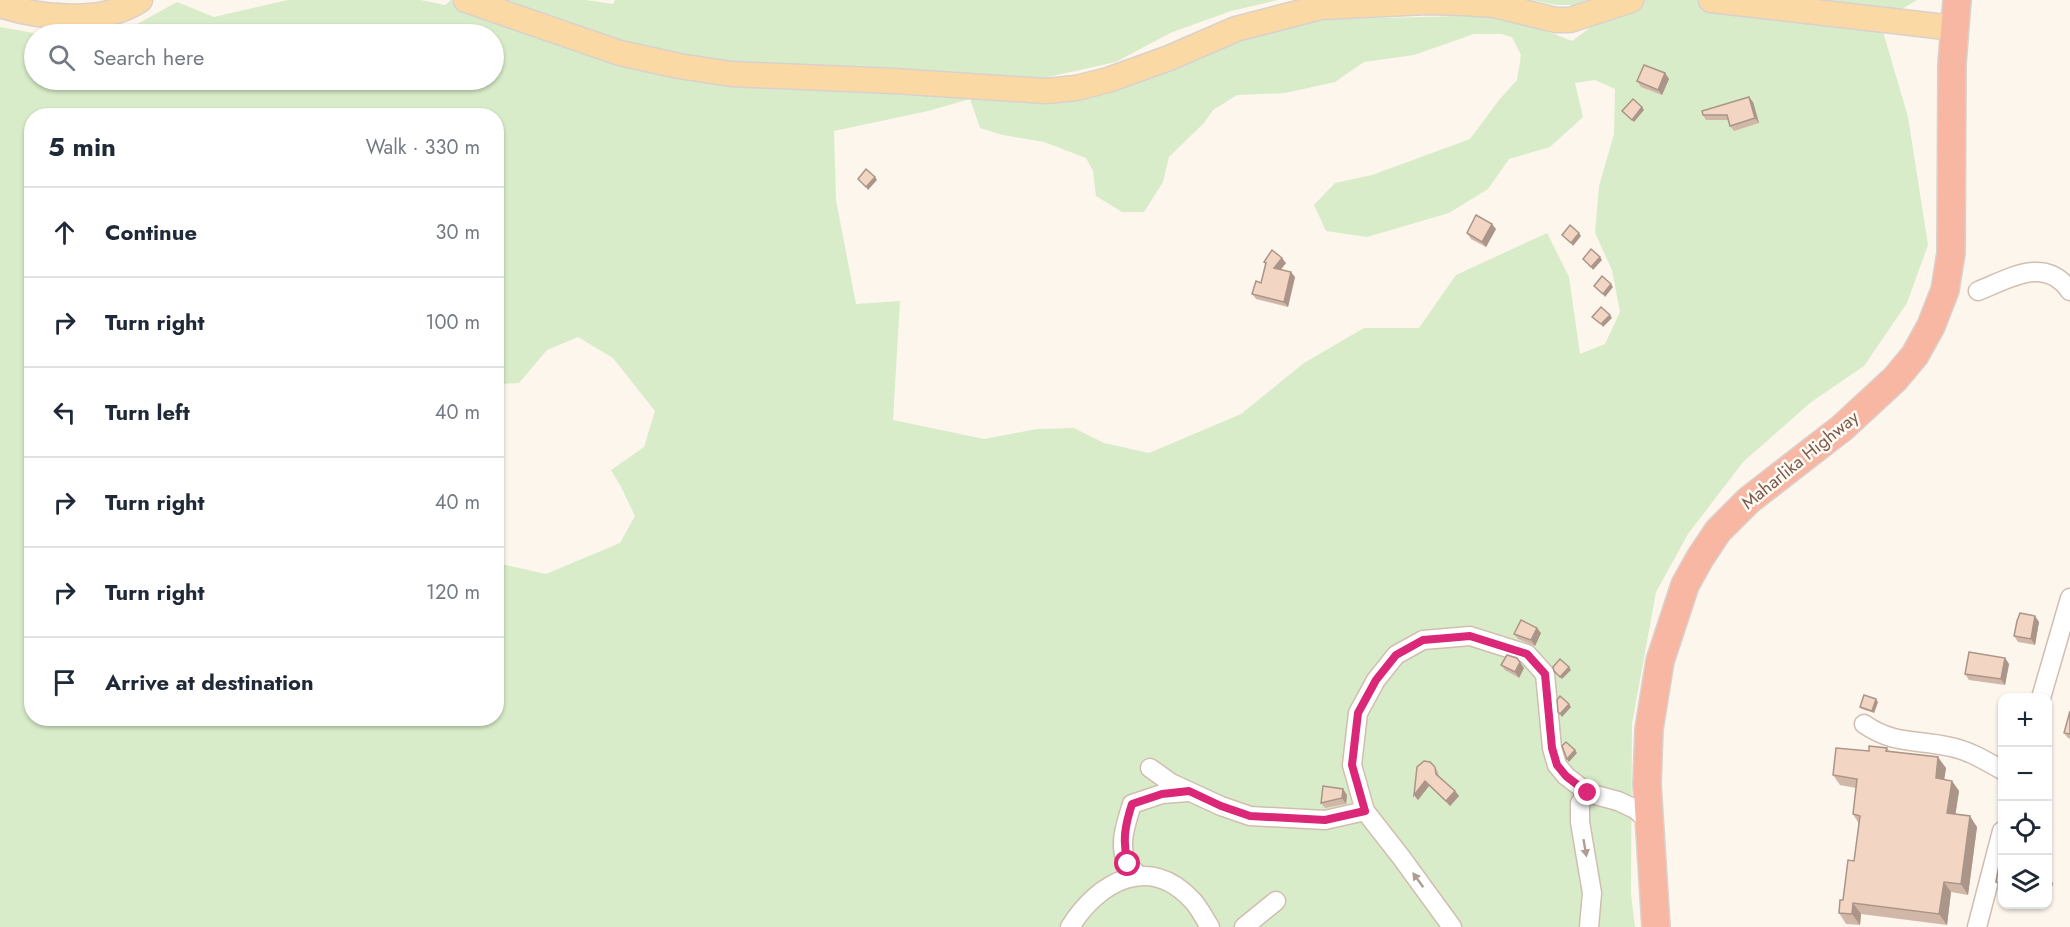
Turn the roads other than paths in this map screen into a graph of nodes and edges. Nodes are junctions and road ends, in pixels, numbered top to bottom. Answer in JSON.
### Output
{"nodes":[{"id":1,"x":140,"y":0,"type":"edge"},
{"id":2,"x":466,"y":0,"type":"edge"},
{"id":3,"x":1631,"y":0,"type":"edge"},
{"id":4,"x":1711,"y":0,"type":"edge"},
{"id":5,"x":1957,"y":0,"type":"edge"},
{"id":6,"x":0,"y":5,"type":"edge"},
{"id":7,"x":1954,"y":28,"type":"junction"},
{"id":8,"x":1978,"y":291,"type":"dead end"},
{"id":9,"x":2070,"y":291,"type":"edge"},
{"id":10,"x":2070,"y":598,"type":"edge"},
{"id":11,"x":2043,"y":693,"type":"edge"},
{"id":12,"x":1864,"y":724,"type":"dead end"},
{"id":13,"x":1150,"y":768,"type":"dead end"},
{"id":14,"x":1998,"y":768,"type":"edge"},
{"id":15,"x":1189,"y":791,"type":"junction"},
{"id":16,"x":1588,"y":793,"type":"junction"},
{"id":17,"x":1365,"y":811,"type":"junction"},
{"id":18,"x":1650,"y":822,"type":"junction"},
{"id":19,"x":1998,"y":846,"type":"edge"},
{"id":20,"x":1140,"y":876,"type":"junction"},
{"id":21,"x":1276,"y":901,"type":"dead end"},
{"id":22,"x":1070,"y":927,"type":"edge"},
{"id":23,"x":1210,"y":927,"type":"edge"},
{"id":24,"x":1244,"y":927,"type":"edge"},
{"id":25,"x":1452,"y":927,"type":"edge"},
{"id":26,"x":1589,"y":927,"type":"edge"},
{"id":27,"x":1656,"y":927,"type":"edge"},
{"id":28,"x":1977,"y":927,"type":"edge"}],
"edges":[{"from":1,"to":6,"type":"main road"},
{"from":2,"to":3,"type":"main road"},
{"from":4,"to":7,"type":"main road"},
{"from":5,"to":7,"type":"highway","name":"Maharlika Highway"},
{"from":7,"to":18,"type":"highway","name":"Maharlika Highway"},
{"from":8,"to":9,"type":"lane"},
{"from":10,"to":11,"type":"lane"},
{"from":12,"to":14,"type":"lane"},
{"from":13,"to":15,"type":"lane"},
{"from":15,"to":17,"type":"lane"},
{"from":15,"to":20,"type":"lane"},
{"from":16,"to":17,"type":"lane"},
{"from":16,"to":18,"type":"lane"},
{"from":16,"to":26,"type":"lane","one_way":true},
{"from":25,"to":17,"type":"lane","one_way":true},
{"from":18,"to":27,"type":"highway","name":"Maharlika Highway"},
{"from":19,"to":28,"type":"lane"},
{"from":20,"to":22,"type":"lane"},
{"from":20,"to":23,"type":"lane"},
{"from":21,"to":24,"type":"lane"}]}
